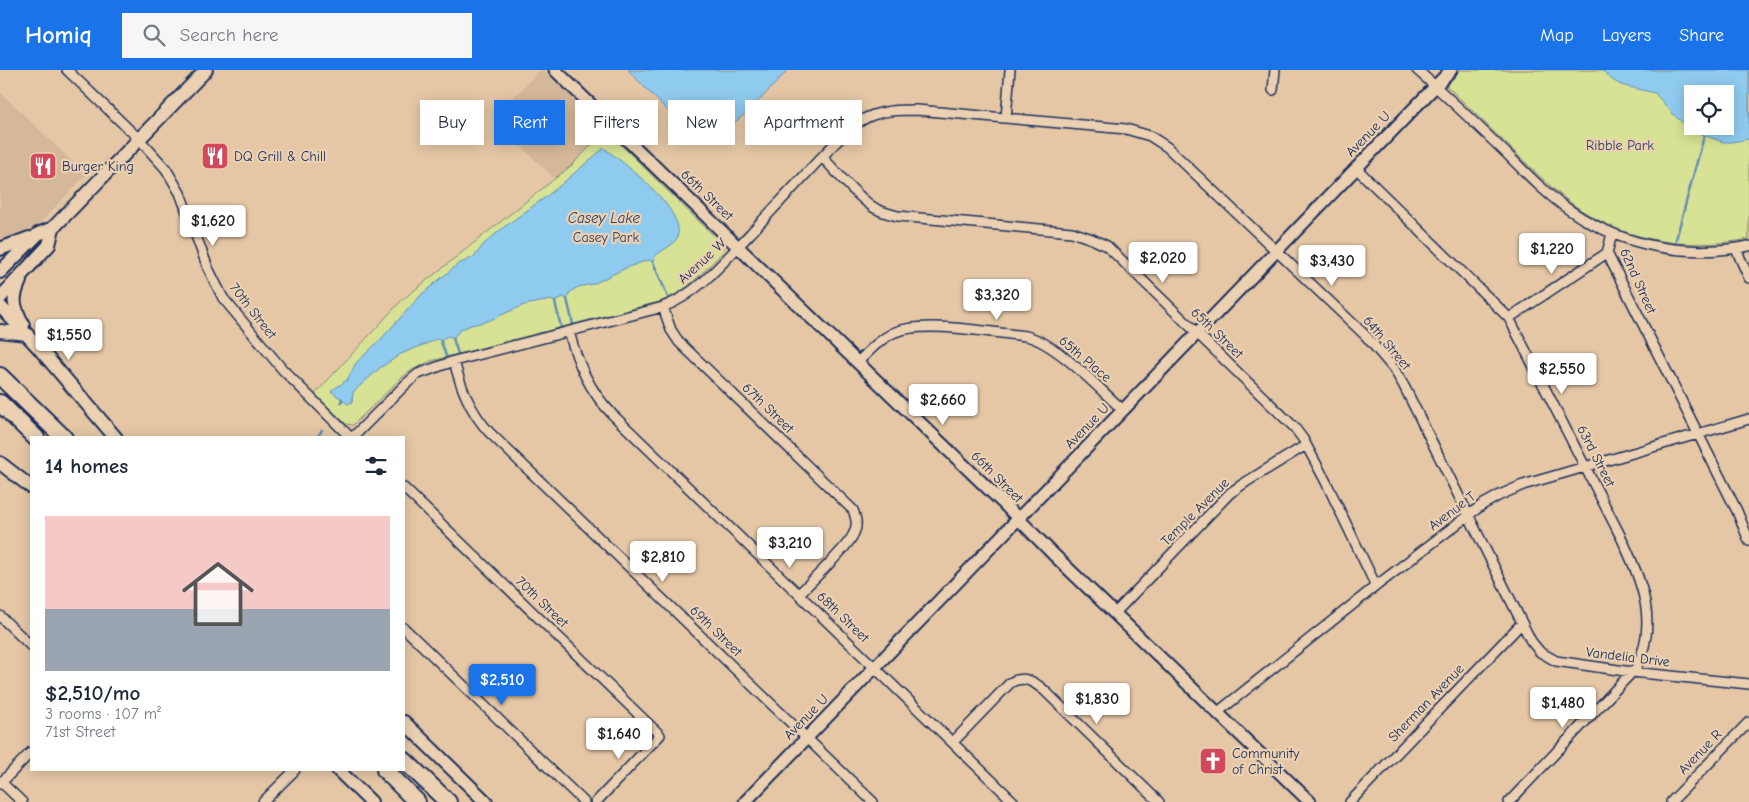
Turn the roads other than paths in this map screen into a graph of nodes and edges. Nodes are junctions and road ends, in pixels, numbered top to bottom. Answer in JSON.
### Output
{"nodes":[{"id":1,"x":67,"y":70,"type":"edge"},
{"id":2,"x":206,"y":70,"type":"edge"},
{"id":3,"x":555,"y":70,"type":"edge"},
{"id":4,"x":1010,"y":70,"type":"edge"},
{"id":5,"x":1275,"y":70,"type":"edge"},
{"id":6,"x":1417,"y":70,"type":"edge"},
{"id":7,"x":1451,"y":70,"type":"edge"},
{"id":8,"x":1436,"y":86,"type":"junction"},
{"id":9,"x":1273,"y":90,"type":"dead end"},
{"id":10,"x":1006,"y":118,"type":"junction"},
{"id":11,"x":139,"y":139,"type":"junction"},
{"id":12,"x":822,"y":157,"type":"junction"},
{"id":13,"x":1356,"y":168,"type":"junction"},
{"id":14,"x":53,"y":228,"type":"junction"},
{"id":15,"x":38,"y":234,"type":"junction"},
{"id":16,"x":1612,"y":234,"type":"junction"},
{"id":17,"x":738,"y":246,"type":"junction"},
{"id":18,"x":1749,"y":246,"type":"edge"},
{"id":19,"x":1736,"y":248,"type":"junction"},
{"id":20,"x":0,"y":249,"type":"edge"},
{"id":21,"x":1277,"y":251,"type":"junction"},
{"id":22,"x":1607,"y":253,"type":"junction"},
{"id":23,"x":0,"y":272,"type":"edge"},
{"id":24,"x":25,"y":272,"type":"junction"},
{"id":25,"x":1749,"y":278,"type":"edge"},
{"id":26,"x":0,"y":298,"type":"edge"},
{"id":27,"x":0,"y":306,"type":"edge"},
{"id":28,"x":663,"y":307,"type":"junction"},
{"id":29,"x":1509,"y":318,"type":"junction"},
{"id":30,"x":0,"y":330,"type":"edge"},
{"id":31,"x":569,"y":332,"type":"junction"},
{"id":32,"x":1197,"y":333,"type":"junction"},
{"id":33,"x":27,"y":334,"type":"junction"},
{"id":34,"x":454,"y":361,"type":"junction"},
{"id":35,"x":858,"y":362,"type":"junction"},
{"id":36,"x":0,"y":376,"type":"edge"},
{"id":37,"x":0,"y":403,"type":"edge"},
{"id":38,"x":1123,"y":410,"type":"junction"},
{"id":39,"x":1749,"y":419,"type":"edge"},
{"id":40,"x":1697,"y":434,"type":"junction"},
{"id":41,"x":34,"y":436,"type":"edge"},
{"id":42,"x":62,"y":436,"type":"edge"},
{"id":43,"x":114,"y":436,"type":"edge"},
{"id":44,"x":349,"y":436,"type":"edge"},
{"id":45,"x":353,"y":436,"type":"edge"},
{"id":46,"x":1306,"y":445,"type":"junction"},
{"id":47,"x":0,"y":463,"type":"edge"},
{"id":48,"x":1585,"y":466,"type":"junction"},
{"id":49,"x":30,"y":486,"type":"edge"},
{"id":50,"x":405,"y":489,"type":"edge"},
{"id":51,"x":1468,"y":516,"type":"junction"},
{"id":52,"x":1018,"y":519,"type":"junction"},
{"id":53,"x":1749,"y":541,"type":"edge"},
{"id":54,"x":1376,"y":586,"type":"junction"},
{"id":55,"x":799,"y":594,"type":"junction"},
{"id":56,"x":1115,"y":613,"type":"junction"},
{"id":57,"x":0,"y":616,"type":"edge"},
{"id":58,"x":1522,"y":623,"type":"junction"},
{"id":59,"x":405,"y":629,"type":"edge"},
{"id":60,"x":30,"y":645,"type":"edge"},
{"id":61,"x":875,"y":668,"type":"junction"},
{"id":62,"x":1632,"y":672,"type":"junction"},
{"id":63,"x":1749,"y":684,"type":"edge"},
{"id":64,"x":1218,"y":712,"type":"junction"},
{"id":65,"x":1749,"y":722,"type":"edge"},
{"id":66,"x":405,"y":723,"type":"edge"},
{"id":67,"x":807,"y":738,"type":"junction"},
{"id":68,"x":953,"y":742,"type":"junction"},
{"id":69,"x":30,"y":753,"type":"edge"},
{"id":70,"x":405,"y":761,"type":"edge"},
{"id":71,"x":294,"y":771,"type":"edge"},
{"id":72,"x":339,"y":771,"type":"edge"},
{"id":73,"x":386,"y":771,"type":"edge"},
{"id":74,"x":1,"y":783,"type":"edge"},
{"id":75,"x":22,"y":802,"type":"edge"},
{"id":76,"x":263,"y":802,"type":"edge"},
{"id":77,"x":371,"y":802,"type":"edge"},
{"id":78,"x":416,"y":802,"type":"edge"},
{"id":79,"x":448,"y":802,"type":"edge"},
{"id":80,"x":486,"y":802,"type":"edge"},
{"id":81,"x":584,"y":802,"type":"edge"},
{"id":82,"x":596,"y":802,"type":"edge"},
{"id":83,"x":745,"y":802,"type":"edge"},
{"id":84,"x":873,"y":802,"type":"edge"},
{"id":85,"x":1014,"y":802,"type":"edge"},
{"id":86,"x":1159,"y":802,"type":"edge"},
{"id":87,"x":1310,"y":802,"type":"edge"},
{"id":88,"x":1350,"y":802,"type":"edge"},
{"id":89,"x":1509,"y":802,"type":"edge"},
{"id":90,"x":1671,"y":802,"type":"edge"}],
"edges":[{"from":1,"to":11,"type":"street","name":"70th Street"},
{"from":2,"to":11,"type":"main road"},
{"from":3,"to":17,"type":"street","name":"66th Street"},
{"from":4,"to":10,"type":"street"},
{"from":5,"to":9,"type":"street"},
{"from":6,"to":8,"type":"street","name":"62nd Street"},
{"from":7,"to":8,"type":"street","name":"Avenue U"},
{"from":8,"to":13,"type":"street","name":"Avenue U"},
{"from":8,"to":16,"type":"street","name":"62nd Street"},
{"from":10,"to":12,"type":"street","name":"Avenue W"},
{"from":10,"to":21,"type":"street","name":"64th Street"},
{"from":11,"to":14,"type":"main road"},
{"from":11,"to":44,"type":"street","name":"70th Street"},
{"from":12,"to":17,"type":"street","name":"Avenue W"},
{"from":12,"to":32,"type":"street","name":"65th Street"},
{"from":13,"to":21,"type":"street","name":"Avenue U"},
{"from":13,"to":29,"type":"street","name":"63rd Street"},
{"from":14,"to":15,"type":"main road"},
{"from":14,"to":24,"type":"main road"},
{"from":15,"to":20,"type":"main road"},
{"from":15,"to":23,"type":"main road"},
{"from":16,"to":19,"type":"street"},
{"from":16,"to":22,"type":"street","name":"62nd Street"},
{"from":17,"to":28,"type":"street","name":"Avenue W"},
{"from":17,"to":35,"type":"street","name":"66th Street"},
{"from":18,"to":19,"type":"street"},
{"from":19,"to":25,"type":"street"},
{"from":21,"to":32,"type":"street","name":"Avenue U"},
{"from":21,"to":51,"type":"street","name":"64th Street"},
{"from":22,"to":29,"type":"street"},
{"from":22,"to":40,"type":"street","name":"62nd Street"},
{"from":24,"to":26,"type":"main road"},
{"from":24,"to":33,"type":"main road"},
{"from":27,"to":33,"type":"main road"},
{"from":28,"to":31,"type":"street","name":"Avenue W"},
{"from":28,"to":55,"type":"street","name":"67th Street"},
{"from":29,"to":48,"type":"street","name":"63rd Street"},
{"from":30,"to":33,"type":"main road"},
{"from":31,"to":34,"type":"street","name":"Avenue W"},
{"from":31,"to":55,"type":"street","name":"68th Street"},
{"from":32,"to":38,"type":"street","name":"Avenue U"},
{"from":32,"to":46,"type":"street","name":"65th Street"},
{"from":33,"to":43,"type":"main road"},
{"from":34,"to":45,"type":"street","name":"Avenue W"},
{"from":34,"to":67,"type":"street","name":"69th Street"},
{"from":35,"to":38,"type":"street","name":"65th Place"},
{"from":35,"to":52,"type":"street","name":"66th Street"},
{"from":36,"to":42,"type":"highway"},
{"from":37,"to":41,"type":"highway"},
{"from":38,"to":52,"type":"street","name":"Avenue U"},
{"from":39,"to":40,"type":"street","name":"Avenue T"},
{"from":40,"to":48,"type":"street","name":"Avenue T"},
{"from":40,"to":53,"type":"street","name":"62nd Street"},
{"from":46,"to":54,"type":"street","name":"65th Street"},
{"from":46,"to":56,"type":"street","name":"Temple Avenue"},
{"from":47,"to":49,"type":"main road"},
{"from":48,"to":51,"type":"street","name":"Avenue T"},
{"from":48,"to":62,"type":"street","name":"63rd Street"},
{"from":50,"to":82,"type":"street","name":"70th Street"},
{"from":51,"to":54,"type":"street","name":"Avenue T"},
{"from":51,"to":58,"type":"street","name":"64th Street"},
{"from":52,"to":56,"type":"street","name":"66th Street"},
{"from":52,"to":61,"type":"street","name":"Avenue U"},
{"from":54,"to":64,"type":"street","name":"Avenue T"},
{"from":55,"to":61,"type":"street","name":"68th Street"},
{"from":56,"to":64,"type":"street","name":"66th Street"},
{"from":57,"to":60,"type":"street"},
{"from":58,"to":62,"type":"street","name":"Vandelia Drive"},
{"from":58,"to":88,"type":"street","name":"Sherman Avenue"},
{"from":59,"to":81,"type":"street"},
{"from":61,"to":67,"type":"street","name":"Avenue U"},
{"from":61,"to":68,"type":"street","name":"68th Street"},
{"from":62,"to":63,"type":"street","name":"Vandelia Drive"},
{"from":62,"to":89,"type":"street","name":"63rd Street"},
{"from":64,"to":87,"type":"street","name":"66th Street"},
{"from":65,"to":90,"type":"street","name":"Avenue R"},
{"from":66,"to":80,"type":"main road"},
{"from":67,"to":83,"type":"street","name":"Avenue U"},
{"from":67,"to":84,"type":"street","name":"69th Street"},
{"from":68,"to":85,"type":"street","name":"68th Street"},
{"from":68,"to":86,"type":"street"},
{"from":69,"to":74,"type":"street"},
{"from":70,"to":79,"type":"highway"},
{"from":71,"to":76,"type":"street"},
{"from":72,"to":77,"type":"main road"},
{"from":73,"to":78,"type":"highway"},
{"from":74,"to":75,"type":"street"}]}
